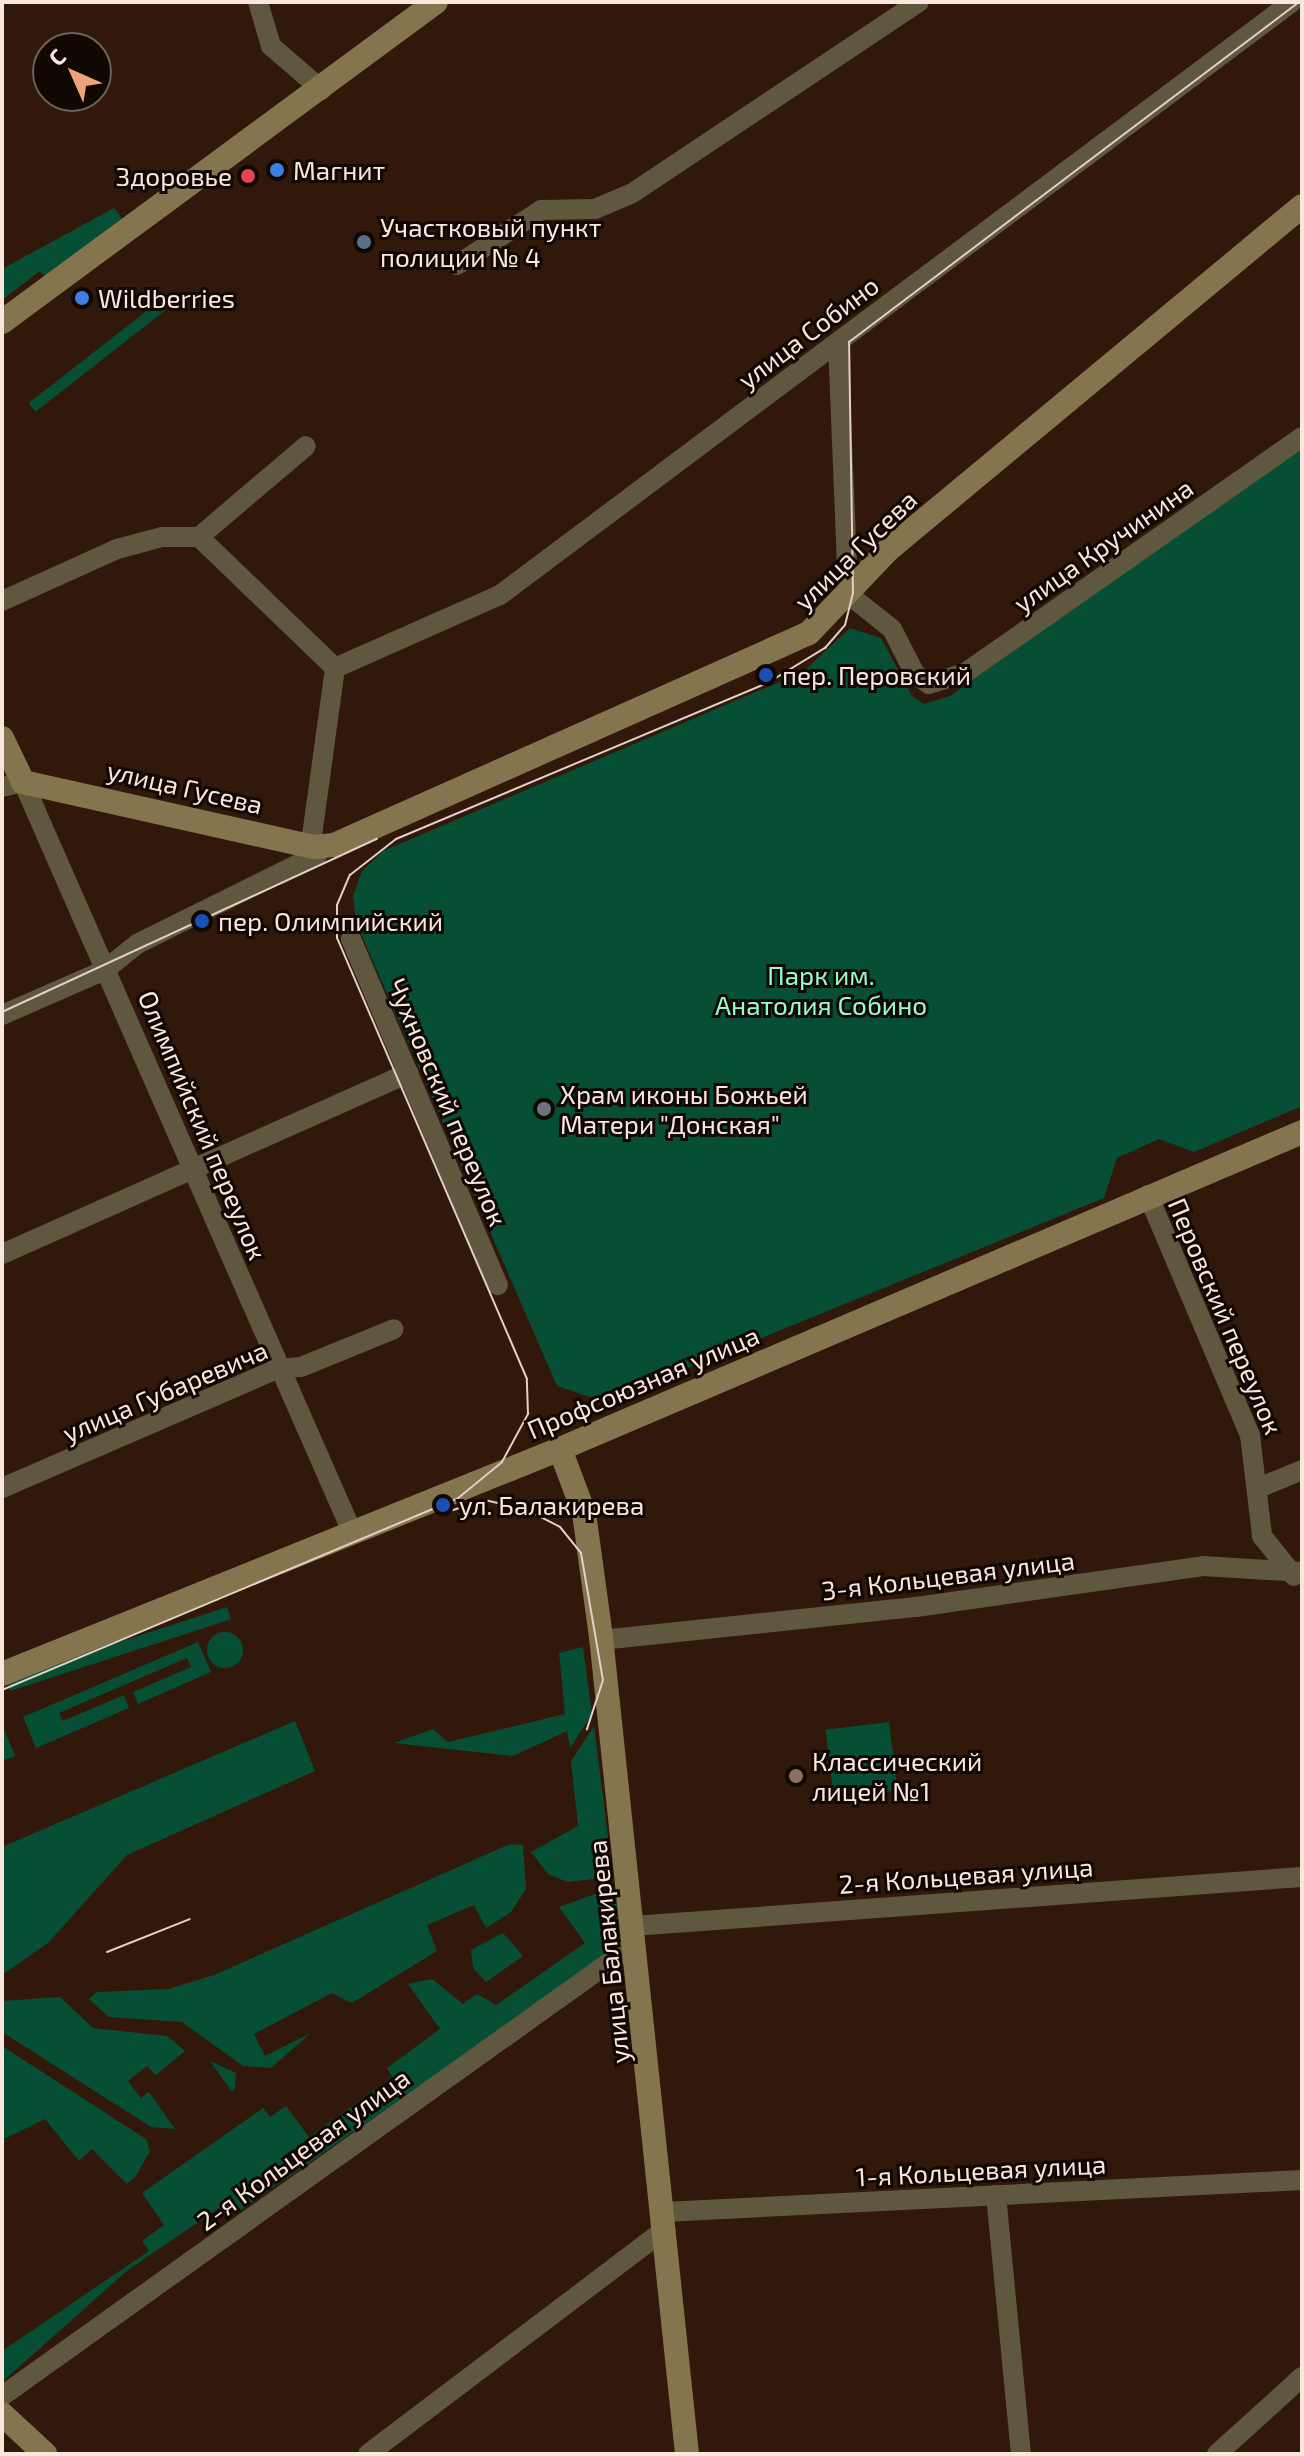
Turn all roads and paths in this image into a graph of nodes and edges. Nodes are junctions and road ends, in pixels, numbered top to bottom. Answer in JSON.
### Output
{"nodes":[{"id":1,"x":258,"y":2,"type":"edge"},
{"id":2,"x":436,"y":2,"type":"edge"},
{"id":3,"x":919,"y":2,"type":"edge"},
{"id":4,"x":1292,"y":2,"type":"edge"},
{"id":5,"x":322,"y":90,"type":"junction"},
{"id":6,"x":1302,"y":206,"type":"edge"},
{"id":7,"x":457,"y":265,"type":"dead end"},
{"id":8,"x":2,"y":322,"type":"edge"},
{"id":9,"x":838,"y":342,"type":"junction"},
{"id":10,"x":1302,"y":437,"type":"edge"},
{"id":11,"x":306,"y":446,"type":"dead end"},
{"id":12,"x":199,"y":537,"type":"junction"},
{"id":13,"x":848,"y":594,"type":"junction"},
{"id":14,"x":2,"y":601,"type":"edge"},
{"id":15,"x":335,"y":668,"type":"junction"},
{"id":16,"x":2,"y":738,"type":"edge"},
{"id":17,"x":12,"y":784,"type":"edge"},
{"id":18,"x":319,"y":850,"type":"junction"},
{"id":19,"x":351,"y":939,"type":"dead end"},
{"id":20,"x":105,"y":970,"type":"junction"},
{"id":21,"x":2,"y":1015,"type":"edge"},
{"id":22,"x":408,"y":1073,"type":"junction"},
{"id":23,"x":1302,"y":1132,"type":"edge"},
{"id":24,"x":193,"y":1172,"type":"junction"},
{"id":25,"x":1148,"y":1195,"type":"junction"},
{"id":26,"x":2,"y":1254,"type":"edge"},
{"id":27,"x":498,"y":1285,"type":"dead end"},
{"id":28,"x":394,"y":1329,"type":"dead end"},
{"id":29,"x":277,"y":1369,"type":"junction"},
{"id":30,"x":560,"y":1449,"type":"junction"},
{"id":31,"x":1302,"y":1470,"type":"edge"},
{"id":32,"x":1261,"y":1487,"type":"junction"},
{"id":33,"x":2,"y":1488,"type":"edge"},
{"id":34,"x":353,"y":1534,"type":"junction"},
{"id":35,"x":1298,"y":1577,"type":"edge"},
{"id":36,"x":601,"y":1640,"type":"junction"},
{"id":37,"x":2,"y":1674,"type":"edge"},
{"id":38,"x":1302,"y":1877,"type":"edge"},
{"id":39,"x":634,"y":1935,"type":"junction"},
{"id":40,"x":1302,"y":2180,"type":"edge"},
{"id":41,"x":996,"y":2195,"type":"junction"},
{"id":42,"x":664,"y":2221,"type":"junction"},
{"id":43,"x":1302,"y":2377,"type":"edge"},
{"id":44,"x":2,"y":2396,"type":"edge"},
{"id":45,"x":2,"y":2414,"type":"edge"},
{"id":46,"x":45,"y":2454,"type":"edge"},
{"id":47,"x":368,"y":2454,"type":"edge"},
{"id":48,"x":687,"y":2454,"type":"edge"},
{"id":49,"x":1021,"y":2454,"type":"edge"},
{"id":50,"x":1217,"y":2454,"type":"edge"}],
"edges":[{"from":1,"to":5,"type":"street"},
{"from":2,"to":5,"type":"street"},
{"from":3,"to":7,"type":"street"},
{"from":4,"to":9,"type":"street","name":"улица Собино"},
{"from":5,"to":8,"type":"street"},
{"from":6,"to":13,"type":"street","name":"улица Гусева"},
{"from":9,"to":13,"type":"street"},
{"from":9,"to":15,"type":"street","name":"улица Собино"},
{"from":10,"to":13,"type":"street","name":"улица Кручинина"},
{"from":11,"to":12,"type":"street"},
{"from":12,"to":14,"type":"street"},
{"from":12,"to":15,"type":"street"},
{"from":13,"to":18,"type":"street","name":"улица Гусева"},
{"from":15,"to":18,"type":"street"},
{"from":16,"to":17,"type":"street","name":"Олимпийский переулок"},
{"from":17,"to":18,"type":"street","name":"улица Гусева"},
{"from":17,"to":20,"type":"street","name":"Олимпийский переулок"},
{"from":18,"to":20,"type":"street","name":"улица Гусева"},
{"from":19,"to":22,"type":"street","name":"Чухновский переулок"},
{"from":20,"to":21,"type":"street","name":"улица Гусева"},
{"from":20,"to":24,"type":"street","name":"Олимпийский переулок"},
{"from":22,"to":24,"type":"street"},
{"from":22,"to":27,"type":"street","name":"Чухновский переулок"},
{"from":23,"to":25,"type":"street","name":"Профсоюзная улица"},
{"from":24,"to":26,"type":"street"},
{"from":24,"to":29,"type":"street","name":"Олимпийский переулок"},
{"from":25,"to":30,"type":"street","name":"Профсоюзная улица"},
{"from":25,"to":32,"type":"street","name":"Перовский переулок"},
{"from":28,"to":29,"type":"street","name":"улица Губаревича"},
{"from":29,"to":33,"type":"street","name":"улица Губаревича"},
{"from":29,"to":34,"type":"street","name":"Олимпийский переулок"},
{"from":30,"to":34,"type":"street","name":"Профсоюзная улица"},
{"from":30,"to":36,"type":"street","name":"улица Балакирева"},
{"from":31,"to":32,"type":"street"},
{"from":32,"to":35,"type":"street","name":"Перовский переулок"},
{"from":34,"to":37,"type":"street","name":"Профсоюзная улица"},
{"from":35,"to":36,"type":"street","name":"3-я Кольцевая улица"},
{"from":36,"to":39,"type":"street","name":"улица Балакирева"},
{"from":38,"to":39,"type":"street","name":"2-я Кольцевая улица"},
{"from":39,"to":42,"type":"street","name":"улица Балакирева"},
{"from":39,"to":44,"type":"street","name":"2-я Кольцевая улица"},
{"from":40,"to":41,"type":"street","name":"1-я Кольцевая улица"},
{"from":41,"to":42,"type":"street","name":"1-я Кольцевая улица"},
{"from":41,"to":49,"type":"street"},
{"from":42,"to":47,"type":"street"},
{"from":42,"to":48,"type":"street","name":"улица Балакирева"},
{"from":43,"to":50,"type":"street"},
{"from":45,"to":46,"type":"street"}]}
